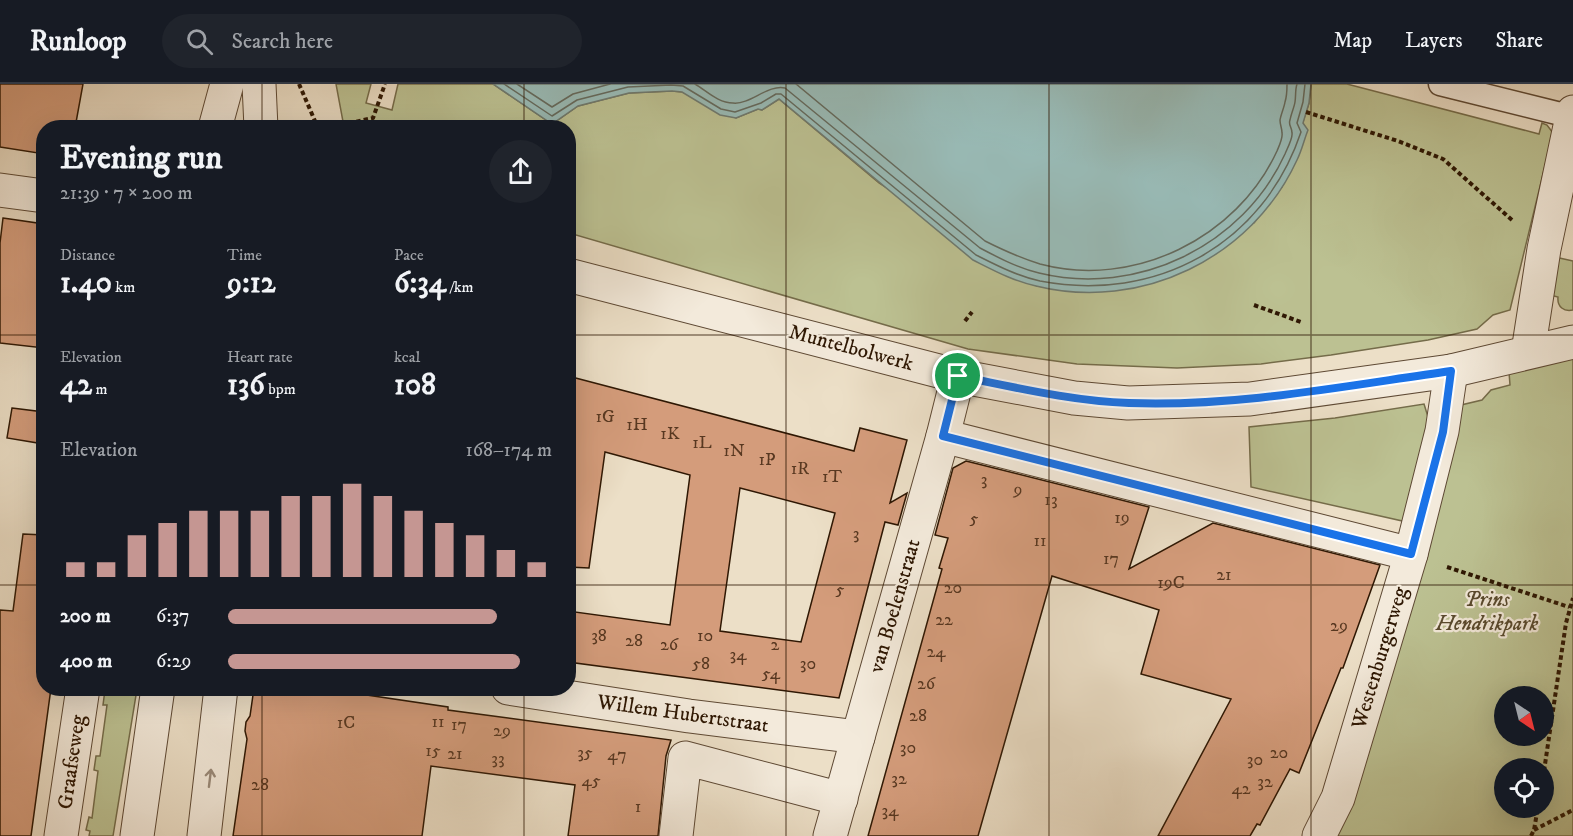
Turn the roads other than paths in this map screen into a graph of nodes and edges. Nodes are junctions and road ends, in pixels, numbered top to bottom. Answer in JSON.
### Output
{"nodes":[{"id":1,"x":227,"y":84,"type":"edge"},
{"id":2,"x":259,"y":84,"type":"edge"},
{"id":3,"x":1440,"y":84,"type":"edge"},
{"id":4,"x":1573,"y":115,"type":"edge"},
{"id":5,"x":216,"y":120,"type":"edge"},
{"id":6,"x":261,"y":120,"type":"edge"},
{"id":7,"x":0,"y":190,"type":"edge"},
{"id":8,"x":36,"y":195,"type":"edge"},
{"id":9,"x":576,"y":277,"type":"edge"},
{"id":10,"x":1573,"y":342,"type":"edge"},
{"id":11,"x":1528,"y":352,"type":"junction"},
{"id":12,"x":1451,"y":371,"type":"junction"},
{"id":13,"x":958,"y":376,"type":"junction"},
{"id":14,"x":943,"y":436,"type":"junction"},
{"id":15,"x":1411,"y":554,"type":"junction"},
{"id":16,"x":81,"y":696,"type":"edge"},
{"id":17,"x":157,"y":696,"type":"edge"},
{"id":18,"x":220,"y":696,"type":"edge"},
{"id":19,"x":560,"y":696,"type":"edge"},
{"id":20,"x":689,"y":716,"type":"junction"},
{"id":21,"x":858,"y":736,"type":"junction"},
{"id":22,"x":686,"y":758,"type":"junction"},
{"id":23,"x":841,"y":799,"type":"junction"},
{"id":24,"x":61,"y":836,"type":"edge"},
{"id":25,"x":137,"y":836,"type":"edge"},
{"id":26,"x":204,"y":836,"type":"edge"},
{"id":27,"x":676,"y":836,"type":"edge"},
{"id":28,"x":830,"y":836,"type":"edge"},
{"id":29,"x":1319,"y":836,"type":"edge"}],
"edges":[{"from":1,"to":5,"type":"street"},
{"from":2,"to":6,"type":"street"},
{"from":3,"to":4,"type":"lane"},
{"from":4,"to":11,"type":"street"},
{"from":7,"to":8,"type":"street"},
{"from":9,"to":13,"type":"street","name":"Muntelbolwerk"},
{"from":10,"to":11,"type":"street","name":"Muntelbolwerk"},
{"from":11,"to":12,"type":"street","name":"Muntelbolwerk"},
{"from":12,"to":13,"type":"street","name":"Muntelbolwerk"},
{"from":12,"to":15,"type":"street","name":"Westenburgerweg"},
{"from":13,"to":14,"type":"street","name":"van Boelenstraat"},
{"from":14,"to":15,"type":"street"},
{"from":14,"to":21,"type":"street","name":"van Boelenstraat"},
{"from":15,"to":29,"type":"street","name":"Westenburgerweg"},
{"from":16,"to":24,"type":"street","name":"Graafseweg"},
{"from":17,"to":25,"type":"street"},
{"from":26,"to":18,"type":"street","one_way":true},
{"from":19,"to":20,"type":"street","name":"Willem Hubertstraat"},
{"from":20,"to":21,"type":"street","name":"Willem Hubertstraat"},
{"from":20,"to":22,"type":"street"},
{"from":21,"to":23,"type":"street","name":"van Boelenstraat"},
{"from":22,"to":23,"type":"street"},
{"from":22,"to":27,"type":"street"},
{"from":23,"to":28,"type":"street","name":"van Boelenstraat"}]}
